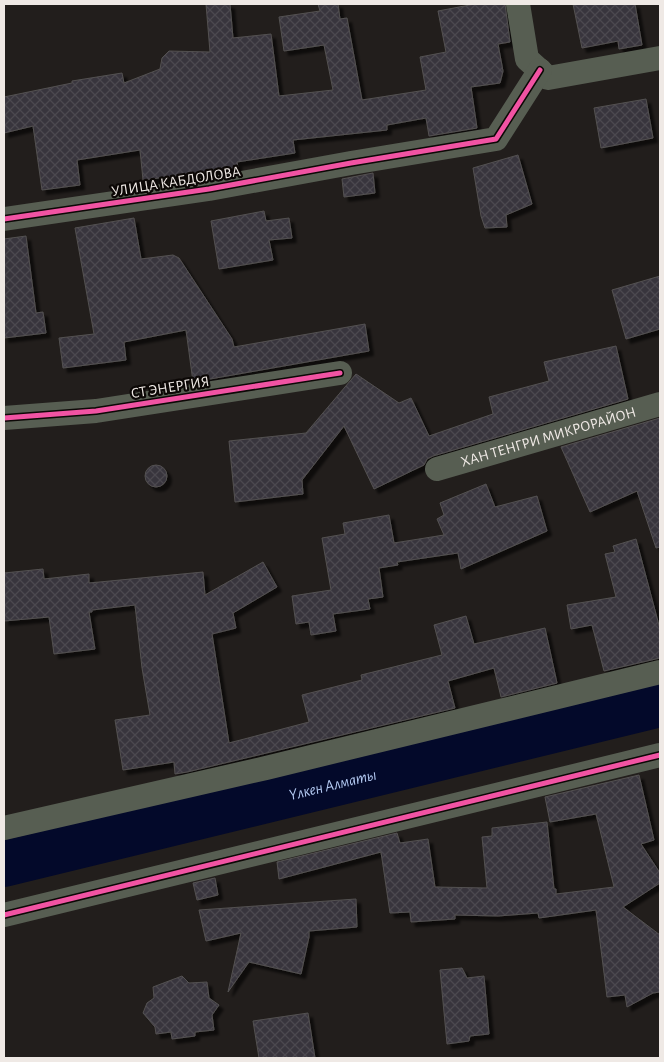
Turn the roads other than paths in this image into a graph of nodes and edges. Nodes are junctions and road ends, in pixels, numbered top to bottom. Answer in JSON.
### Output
{"nodes":[{"id":1,"x":518,"y":4,"type":"edge"},
{"id":2,"x":660,"y":58,"type":"edge"},
{"id":3,"x":540,"y":70,"type":"junction"},
{"id":4,"x":4,"y":219,"type":"edge"},
{"id":5,"x":340,"y":373,"type":"dead end"},
{"id":6,"x":660,"y":404,"type":"edge"},
{"id":7,"x":4,"y":418,"type":"edge"},
{"id":8,"x":437,"y":469,"type":"dead end"},
{"id":9,"x":660,"y":672,"type":"edge"},
{"id":10,"x":660,"y":755,"type":"edge"},
{"id":11,"x":4,"y":828,"type":"edge"},
{"id":12,"x":4,"y":915,"type":"edge"}],
"edges":[{"from":1,"to":3,"type":"street"},
{"from":2,"to":3,"type":"street"},
{"from":3,"to":4,"type":"street","name":"УЛИЦА КАБДОЛОВА"},
{"from":5,"to":7,"type":"street","name":"СТ ЭНЕРГИЯ"},
{"from":6,"to":8,"type":"street","name":"ХАН ТЕНГРИ МИКРОРАЙОН"},
{"from":9,"to":11,"type":"street"},
{"from":10,"to":12,"type":"street"}]}
